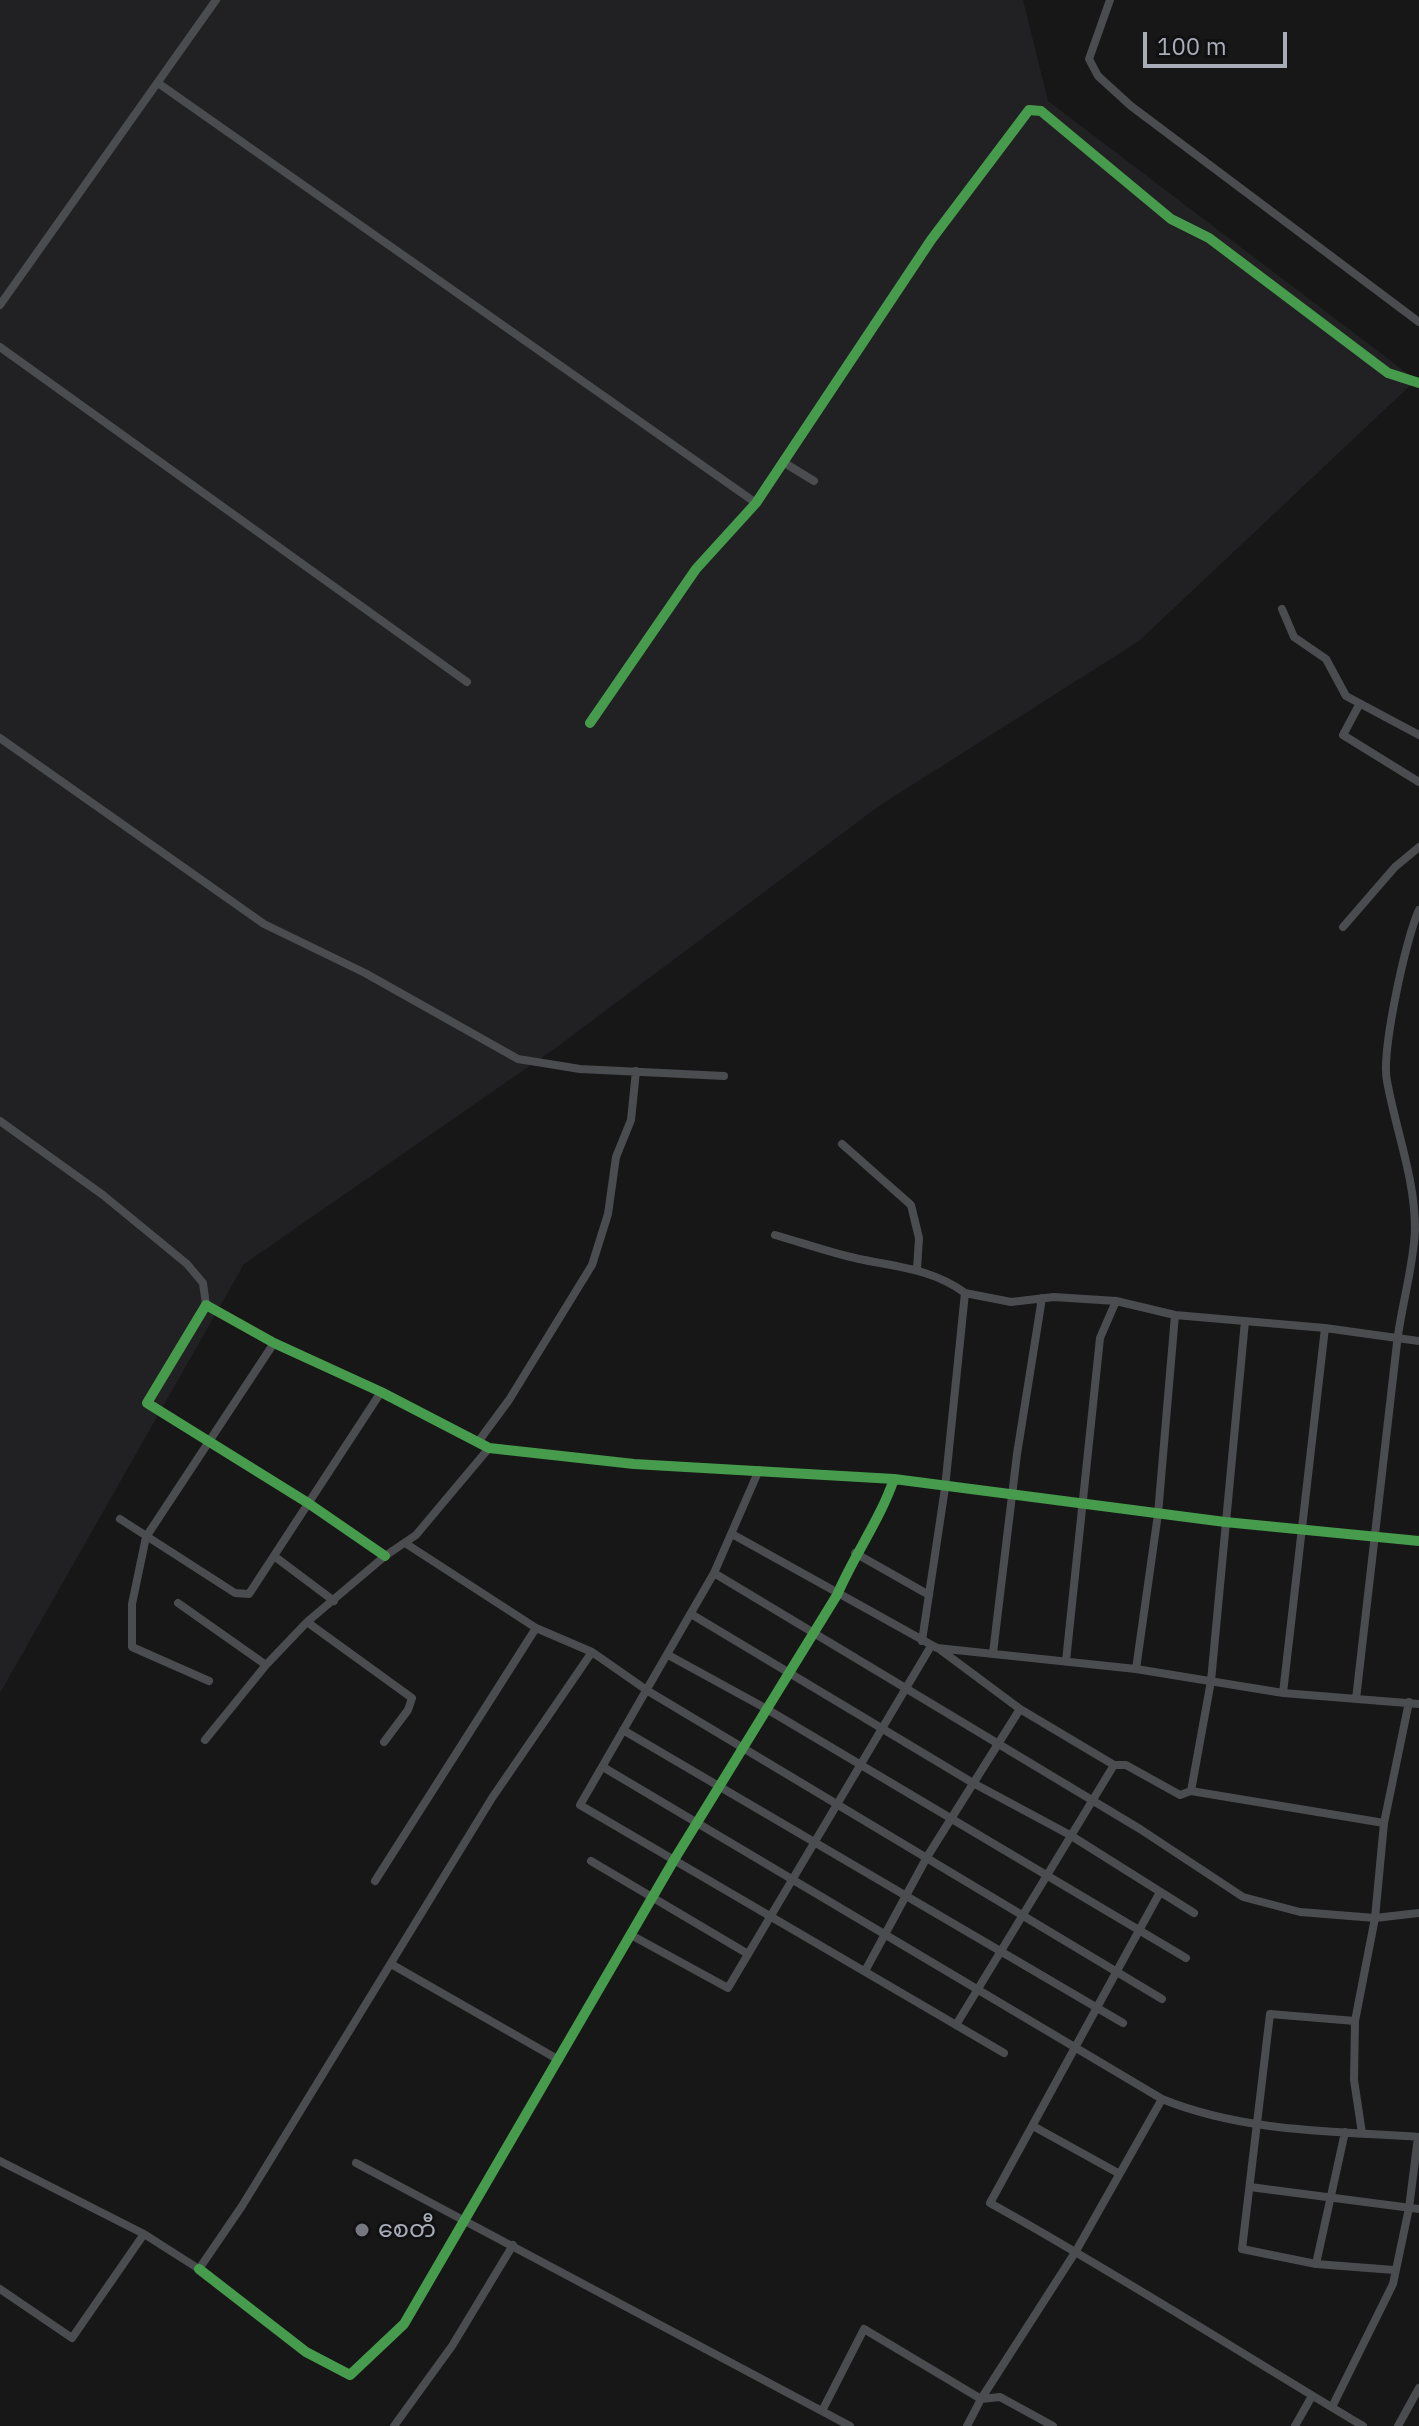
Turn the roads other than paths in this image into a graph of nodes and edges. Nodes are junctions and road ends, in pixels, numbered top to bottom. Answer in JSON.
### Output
{"nodes":[{"id":1,"x":216,"y":0,"type":"edge"},
{"id":2,"x":1110,"y":0,"type":"edge"},
{"id":3,"x":158,"y":83,"type":"junction"},
{"id":4,"x":0,"y":305,"type":"edge"},
{"id":5,"x":1419,"y":322,"type":"edge"},
{"id":6,"x":0,"y":347,"type":"edge"},
{"id":7,"x":1419,"y":383,"type":"edge"},
{"id":8,"x":783,"y":462,"type":"junction"},
{"id":9,"x":814,"y":481,"type":"dead end"},
{"id":10,"x":756,"y":503,"type":"junction"},
{"id":11,"x":1282,"y":609,"type":"dead end"},
{"id":12,"x":467,"y":682,"type":"dead end"},
{"id":13,"x":1359,"y":705,"type":"junction"},
{"id":14,"x":590,"y":723,"type":"dead end"},
{"id":15,"x":1419,"y":735,"type":"edge"},
{"id":16,"x":0,"y":738,"type":"edge"},
{"id":17,"x":1419,"y":782,"type":"edge"},
{"id":18,"x":1419,"y":847,"type":"edge"},
{"id":19,"x":1419,"y":910,"type":"edge"},
{"id":20,"x":1343,"y":927,"type":"dead end"},
{"id":21,"x":636,"y":1071,"type":"junction"},
{"id":22,"x":724,"y":1076,"type":"dead end"},
{"id":23,"x":0,"y":1121,"type":"edge"},
{"id":24,"x":842,"y":1144,"type":"dead end"},
{"id":25,"x":775,"y":1235,"type":"dead end"},
{"id":26,"x":917,"y":1269,"type":"junction"},
{"id":27,"x":965,"y":1293,"type":"junction"},
{"id":28,"x":1042,"y":1298,"type":"junction"},
{"id":29,"x":1116,"y":1301,"type":"junction"},
{"id":30,"x":206,"y":1305,"type":"junction"},
{"id":31,"x":1175,"y":1315,"type":"junction"},
{"id":32,"x":1245,"y":1321,"type":"junction"},
{"id":33,"x":1325,"y":1328,"type":"junction"},
{"id":34,"x":1397,"y":1339,"type":"junction"},
{"id":35,"x":1419,"y":1341,"type":"edge"},
{"id":36,"x":274,"y":1343,"type":"junction"},
{"id":37,"x":381,"y":1392,"type":"junction"},
{"id":38,"x":208,"y":1441,"type":"junction"},
{"id":39,"x":478,"y":1442,"type":"junction"},
{"id":40,"x":489,"y":1448,"type":"junction"},
{"id":41,"x":759,"y":1470,"type":"junction"},
{"id":42,"x":894,"y":1479,"type":"junction"},
{"id":43,"x":945,"y":1488,"type":"junction"},
{"id":44,"x":1014,"y":1497,"type":"junction"},
{"id":45,"x":308,"y":1503,"type":"junction"},
{"id":46,"x":1081,"y":1505,"type":"junction"},
{"id":47,"x":1158,"y":1514,"type":"junction"},
{"id":48,"x":120,"y":1519,"type":"dead end"},
{"id":49,"x":1225,"y":1522,"type":"junction"},
{"id":50,"x":1299,"y":1530,"type":"junction"},
{"id":51,"x":732,"y":1534,"type":"junction"},
{"id":52,"x":1376,"y":1535,"type":"junction"},
{"id":53,"x":146,"y":1537,"type":"junction"},
{"id":54,"x":1419,"y":1541,"type":"edge"},
{"id":55,"x":405,"y":1543,"type":"junction"},
{"id":56,"x":855,"y":1553,"type":"junction"},
{"id":57,"x":274,"y":1556,"type":"junction"},
{"id":58,"x":385,"y":1556,"type":"junction"},
{"id":59,"x":714,"y":1573,"type":"junction"},
{"id":60,"x":837,"y":1595,"type":"junction"},
{"id":61,"x":929,"y":1595,"type":"junction"},
{"id":62,"x":334,"y":1601,"type":"junction"},
{"id":63,"x":178,"y":1603,"type":"dead end"},
{"id":64,"x":691,"y":1614,"type":"junction"},
{"id":65,"x":307,"y":1622,"type":"junction"},
{"id":66,"x":536,"y":1628,"type":"junction"},
{"id":67,"x":811,"y":1633,"type":"junction"},
{"id":68,"x":930,"y":1645,"type":"junction"},
{"id":69,"x":592,"y":1652,"type":"junction"},
{"id":70,"x":993,"y":1653,"type":"junction"},
{"id":71,"x":670,"y":1656,"type":"junction"},
{"id":72,"x":1066,"y":1661,"type":"junction"},
{"id":73,"x":266,"y":1665,"type":"junction"},
{"id":74,"x":1136,"y":1669,"type":"junction"},
{"id":75,"x":788,"y":1670,"type":"junction"},
{"id":76,"x":209,"y":1681,"type":"dead end"},
{"id":77,"x":1211,"y":1681,"type":"junction"},
{"id":78,"x":904,"y":1688,"type":"junction"},
{"id":79,"x":648,"y":1691,"type":"junction"},
{"id":80,"x":1283,"y":1693,"type":"junction"},
{"id":81,"x":1356,"y":1699,"type":"junction"},
{"id":82,"x":1409,"y":1702,"type":"junction"},
{"id":83,"x":1419,"y":1704,"type":"edge"},
{"id":84,"x":765,"y":1708,"type":"junction"},
{"id":85,"x":1020,"y":1709,"type":"junction"},
{"id":86,"x":881,"y":1726,"type":"junction"},
{"id":87,"x":623,"y":1730,"type":"junction"},
{"id":88,"x":205,"y":1740,"type":"dead end"},
{"id":89,"x":384,"y":1742,"type":"dead end"},
{"id":90,"x":998,"y":1744,"type":"junction"},
{"id":91,"x":742,"y":1747,"type":"junction"},
{"id":92,"x":1114,"y":1765,"type":"junction"},
{"id":93,"x":857,"y":1766,"type":"junction"},
{"id":94,"x":603,"y":1767,"type":"junction"},
{"id":95,"x":973,"y":1783,"type":"junction"},
{"id":96,"x":719,"y":1785,"type":"junction"},
{"id":97,"x":1191,"y":1791,"type":"junction"},
{"id":98,"x":1092,"y":1799,"type":"junction"},
{"id":99,"x":835,"y":1803,"type":"junction"},
{"id":100,"x":951,"y":1819,"type":"junction"},
{"id":101,"x":696,"y":1823,"type":"junction"},
{"id":102,"x":1384,"y":1823,"type":"junction"},
{"id":103,"x":1070,"y":1835,"type":"junction"},
{"id":104,"x":813,"y":1840,"type":"junction"},
{"id":105,"x":927,"y":1857,"type":"junction"},
{"id":106,"x":674,"y":1860,"type":"junction"},
{"id":107,"x":591,"y":1861,"type":"dead end"},
{"id":108,"x":1046,"y":1874,"type":"junction"},
{"id":109,"x":791,"y":1877,"type":"junction"},
{"id":110,"x":375,"y":1881,"type":"dead end"},
{"id":111,"x":907,"y":1894,"type":"junction"},
{"id":112,"x":1159,"y":1894,"type":"junction"},
{"id":113,"x":652,"y":1900,"type":"junction"},
{"id":114,"x":1023,"y":1913,"type":"junction"},
{"id":115,"x":1194,"y":1913,"type":"dead end"},
{"id":116,"x":1419,"y":1913,"type":"edge"},
{"id":117,"x":769,"y":1917,"type":"junction"},
{"id":118,"x":1375,"y":1918,"type":"junction"},
{"id":119,"x":1139,"y":1931,"type":"junction"},
{"id":120,"x":885,"y":1933,"type":"junction"},
{"id":121,"x":631,"y":1935,"type":"junction"},
{"id":122,"x":1000,"y":1951,"type":"junction"},
{"id":123,"x":748,"y":1954,"type":"junction"},
{"id":124,"x":1186,"y":1958,"type":"dead end"},
{"id":125,"x":391,"y":1964,"type":"junction"},
{"id":126,"x":865,"y":1971,"type":"junction"},
{"id":127,"x":1116,"y":1971,"type":"junction"},
{"id":128,"x":977,"y":1988,"type":"junction"},
{"id":129,"x":1162,"y":1999,"type":"dead end"},
{"id":130,"x":1096,"y":2007,"type":"junction"},
{"id":131,"x":1355,"y":2021,"type":"junction"},
{"id":132,"x":1123,"y":2023,"type":"dead end"},
{"id":133,"x":956,"y":2025,"type":"junction"},
{"id":134,"x":1074,"y":2047,"type":"junction"},
{"id":135,"x":1004,"y":2053,"type":"dead end"},
{"id":136,"x":559,"y":2060,"type":"junction"},
{"id":137,"x":1162,"y":2099,"type":"junction"},
{"id":138,"x":1258,"y":2125,"type":"junction"},
{"id":139,"x":1033,"y":2126,"type":"junction"},
{"id":140,"x":1345,"y":2132,"type":"junction"},
{"id":141,"x":1362,"y":2133,"type":"junction"},
{"id":142,"x":1418,"y":2137,"type":"edge"},
{"id":143,"x":0,"y":2161,"type":"edge"},
{"id":144,"x":356,"y":2163,"type":"dead end"},
{"id":145,"x":1118,"y":2173,"type":"junction"},
{"id":146,"x":1250,"y":2187,"type":"junction"},
{"id":147,"x":1331,"y":2197,"type":"junction"},
{"id":148,"x":1409,"y":2208,"type":"junction"},
{"id":149,"x":1419,"y":2209,"type":"edge"},
{"id":150,"x":467,"y":2220,"type":"junction"},
{"id":151,"x":144,"y":2234,"type":"junction"},
{"id":152,"x":513,"y":2245,"type":"junction"},
{"id":153,"x":1076,"y":2251,"type":"junction"},
{"id":154,"x":1316,"y":2264,"type":"junction"},
{"id":155,"x":199,"y":2269,"type":"junction"},
{"id":156,"x":1394,"y":2270,"type":"junction"},
{"id":157,"x":0,"y":2289,"type":"edge"},
{"id":158,"x":1419,"y":2388,"type":"edge"},
{"id":159,"x":1312,"y":2396,"type":"junction"},
{"id":160,"x":981,"y":2399,"type":"junction"},
{"id":161,"x":1332,"y":2407,"type":"junction"},
{"id":162,"x":822,"y":2411,"type":"junction"},
{"id":163,"x":1346,"y":2422,"type":"edge"},
{"id":164,"x":394,"y":2426,"type":"edge"},
{"id":165,"x":850,"y":2426,"type":"edge"},
{"id":166,"x":967,"y":2426,"type":"edge"},
{"id":167,"x":1053,"y":2426,"type":"edge"},
{"id":168,"x":1295,"y":2426,"type":"edge"},
{"id":169,"x":1363,"y":2426,"type":"edge"},
{"id":170,"x":1398,"y":2426,"type":"edge"}],
"edges":[{"from":1,"to":3,"type":"street"},
{"from":2,"to":5,"type":"street"},
{"from":3,"to":4,"type":"street"},
{"from":3,"to":10,"type":"street"},
{"from":6,"to":12,"type":"street"},
{"from":7,"to":8,"type":"street"},
{"from":8,"to":9,"type":"street"},
{"from":8,"to":10,"type":"street"},
{"from":10,"to":14,"type":"street"},
{"from":11,"to":13,"type":"street"},
{"from":13,"to":15,"type":"street"},
{"from":13,"to":17,"type":"street"},
{"from":16,"to":21,"type":"street"},
{"from":18,"to":20,"type":"street"},
{"from":19,"to":34,"type":"street"},
{"from":21,"to":22,"type":"street"},
{"from":21,"to":39,"type":"street"},
{"from":23,"to":30,"type":"street"},
{"from":24,"to":26,"type":"street"},
{"from":25,"to":26,"type":"street"},
{"from":26,"to":27,"type":"street"},
{"from":27,"to":28,"type":"street"},
{"from":27,"to":43,"type":"street"},
{"from":28,"to":29,"type":"street"},
{"from":28,"to":44,"type":"street"},
{"from":29,"to":31,"type":"street"},
{"from":29,"to":46,"type":"street"},
{"from":30,"to":36,"type":"street"},
{"from":30,"to":38,"type":"street"},
{"from":31,"to":32,"type":"street"},
{"from":31,"to":47,"type":"street"},
{"from":32,"to":33,"type":"street"},
{"from":32,"to":49,"type":"street"},
{"from":33,"to":34,"type":"street"},
{"from":33,"to":50,"type":"street"},
{"from":34,"to":35,"type":"street"},
{"from":34,"to":52,"type":"street"},
{"from":36,"to":37,"type":"street"},
{"from":36,"to":38,"type":"street"},
{"from":37,"to":39,"type":"street"},
{"from":37,"to":45,"type":"street"},
{"from":38,"to":45,"type":"street"},
{"from":38,"to":53,"type":"street"},
{"from":39,"to":40,"type":"street"},
{"from":40,"to":41,"type":"street"},
{"from":40,"to":55,"type":"street"},
{"from":41,"to":42,"type":"street"},
{"from":41,"to":51,"type":"street"},
{"from":42,"to":43,"type":"street"},
{"from":42,"to":56,"type":"street"},
{"from":43,"to":44,"type":"street"},
{"from":43,"to":61,"type":"street"},
{"from":44,"to":46,"type":"street"},
{"from":44,"to":70,"type":"street"},
{"from":45,"to":57,"type":"street"},
{"from":45,"to":58,"type":"street"},
{"from":46,"to":47,"type":"street"},
{"from":46,"to":72,"type":"street"},
{"from":47,"to":49,"type":"street"},
{"from":47,"to":74,"type":"street"},
{"from":48,"to":53,"type":"street"},
{"from":49,"to":50,"type":"street"},
{"from":49,"to":77,"type":"street"},
{"from":50,"to":52,"type":"street"},
{"from":50,"to":80,"type":"street"},
{"from":51,"to":59,"type":"street"},
{"from":51,"to":60,"type":"street"},
{"from":52,"to":54,"type":"street"},
{"from":52,"to":81,"type":"street"},
{"from":53,"to":57,"type":"street"},
{"from":53,"to":76,"type":"street"},
{"from":55,"to":58,"type":"street"},
{"from":55,"to":66,"type":"street"},
{"from":56,"to":60,"type":"street"},
{"from":56,"to":61,"type":"street"},
{"from":57,"to":62,"type":"street"},
{"from":58,"to":62,"type":"street"},
{"from":59,"to":64,"type":"street"},
{"from":59,"to":67,"type":"street"},
{"from":60,"to":67,"type":"street"},
{"from":60,"to":68,"type":"street"},
{"from":61,"to":68,"type":"street"},
{"from":62,"to":65,"type":"street"},
{"from":63,"to":73,"type":"street"},
{"from":64,"to":71,"type":"street"},
{"from":64,"to":75,"type":"street"},
{"from":65,"to":73,"type":"street"},
{"from":65,"to":89,"type":"street"},
{"from":66,"to":69,"type":"street"},
{"from":66,"to":110,"type":"street"},
{"from":67,"to":75,"type":"street"},
{"from":67,"to":78,"type":"street"},
{"from":68,"to":70,"type":"street"},
{"from":68,"to":78,"type":"street"},
{"from":68,"to":85,"type":"street"},
{"from":69,"to":79,"type":"street"},
{"from":69,"to":125,"type":"street"},
{"from":70,"to":72,"type":"street"},
{"from":71,"to":79,"type":"street"},
{"from":71,"to":84,"type":"street"},
{"from":72,"to":74,"type":"street"},
{"from":73,"to":88,"type":"street"},
{"from":74,"to":77,"type":"street"},
{"from":75,"to":84,"type":"street"},
{"from":75,"to":86,"type":"street"},
{"from":77,"to":80,"type":"street"},
{"from":77,"to":97,"type":"street"},
{"from":78,"to":86,"type":"street"},
{"from":78,"to":90,"type":"street"},
{"from":79,"to":87,"type":"street"},
{"from":79,"to":91,"type":"street"},
{"from":80,"to":81,"type":"street"},
{"from":81,"to":82,"type":"street"},
{"from":82,"to":83,"type":"street"},
{"from":82,"to":102,"type":"street"},
{"from":84,"to":91,"type":"street"},
{"from":84,"to":93,"type":"street"},
{"from":85,"to":90,"type":"street"},
{"from":85,"to":92,"type":"street"},
{"from":86,"to":93,"type":"street"},
{"from":86,"to":95,"type":"street"},
{"from":87,"to":94,"type":"street"},
{"from":87,"to":96,"type":"street"},
{"from":90,"to":95,"type":"street"},
{"from":90,"to":98,"type":"street"},
{"from":91,"to":96,"type":"street"},
{"from":91,"to":99,"type":"street"},
{"from":92,"to":97,"type":"street"},
{"from":92,"to":98,"type":"street"},
{"from":93,"to":99,"type":"street"},
{"from":93,"to":100,"type":"street"},
{"from":94,"to":101,"type":"street"},
{"from":94,"to":106,"type":"street"},
{"from":95,"to":100,"type":"street"},
{"from":95,"to":103,"type":"street"},
{"from":96,"to":101,"type":"street"},
{"from":96,"to":104,"type":"street"},
{"from":97,"to":102,"type":"street"},
{"from":98,"to":103,"type":"street"},
{"from":98,"to":118,"type":"street"},
{"from":99,"to":104,"type":"street"},
{"from":99,"to":105,"type":"street"},
{"from":100,"to":105,"type":"street"},
{"from":100,"to":108,"type":"street"},
{"from":101,"to":106,"type":"street"},
{"from":101,"to":109,"type":"street"},
{"from":102,"to":118,"type":"street"},
{"from":103,"to":108,"type":"street"},
{"from":103,"to":112,"type":"street"},
{"from":104,"to":109,"type":"street"},
{"from":104,"to":111,"type":"street"},
{"from":105,"to":111,"type":"street"},
{"from":105,"to":114,"type":"street"},
{"from":106,"to":113,"type":"street"},
{"from":106,"to":117,"type":"street"},
{"from":107,"to":113,"type":"street"},
{"from":108,"to":114,"type":"street"},
{"from":108,"to":119,"type":"street"},
{"from":109,"to":117,"type":"street"},
{"from":109,"to":120,"type":"street"},
{"from":111,"to":120,"type":"street"},
{"from":111,"to":122,"type":"street"},
{"from":112,"to":115,"type":"street"},
{"from":112,"to":119,"type":"street"},
{"from":113,"to":121,"type":"street"},
{"from":113,"to":123,"type":"street"},
{"from":114,"to":122,"type":"street"},
{"from":114,"to":127,"type":"street"},
{"from":116,"to":118,"type":"street"},
{"from":117,"to":123,"type":"street"},
{"from":117,"to":126,"type":"street"},
{"from":118,"to":131,"type":"street"},
{"from":119,"to":124,"type":"street"},
{"from":119,"to":127,"type":"street"},
{"from":120,"to":126,"type":"street"},
{"from":120,"to":128,"type":"street"},
{"from":121,"to":123,"type":"street"},
{"from":121,"to":136,"type":"street"},
{"from":122,"to":128,"type":"street"},
{"from":122,"to":130,"type":"street"},
{"from":125,"to":136,"type":"street"},
{"from":125,"to":155,"type":"street"},
{"from":126,"to":133,"type":"street"},
{"from":127,"to":129,"type":"street"},
{"from":127,"to":130,"type":"street"},
{"from":128,"to":133,"type":"street"},
{"from":128,"to":134,"type":"street"},
{"from":130,"to":132,"type":"street"},
{"from":130,"to":134,"type":"street"},
{"from":131,"to":138,"type":"street"},
{"from":131,"to":141,"type":"street"},
{"from":133,"to":135,"type":"street"},
{"from":134,"to":137,"type":"street"},
{"from":134,"to":139,"type":"street"},
{"from":136,"to":150,"type":"street"},
{"from":137,"to":138,"type":"street"},
{"from":137,"to":145,"type":"street"},
{"from":138,"to":140,"type":"street"},
{"from":138,"to":146,"type":"street"},
{"from":139,"to":145,"type":"street"},
{"from":139,"to":153,"type":"street"},
{"from":140,"to":141,"type":"street"},
{"from":140,"to":147,"type":"street"},
{"from":141,"to":142,"type":"street"},
{"from":142,"to":148,"type":"street"},
{"from":143,"to":151,"type":"street"},
{"from":144,"to":150,"type":"street"},
{"from":145,"to":153,"type":"street"},
{"from":146,"to":147,"type":"street"},
{"from":146,"to":154,"type":"street"},
{"from":147,"to":148,"type":"street"},
{"from":147,"to":154,"type":"street"},
{"from":148,"to":149,"type":"street"},
{"from":148,"to":156,"type":"street"},
{"from":150,"to":152,"type":"street"},
{"from":150,"to":155,"type":"street"},
{"from":151,"to":155,"type":"street"},
{"from":151,"to":157,"type":"street"},
{"from":152,"to":162,"type":"street"},
{"from":152,"to":164,"type":"street"},
{"from":153,"to":159,"type":"street"},
{"from":153,"to":160,"type":"street"},
{"from":154,"to":156,"type":"street"},
{"from":156,"to":161,"type":"street"},
{"from":158,"to":170,"type":"street"},
{"from":159,"to":161,"type":"street"},
{"from":159,"to":168,"type":"street"},
{"from":160,"to":162,"type":"street"},
{"from":160,"to":166,"type":"street"},
{"from":160,"to":167,"type":"street"},
{"from":161,"to":163,"type":"street"},
{"from":162,"to":165,"type":"street"},
{"from":163,"to":169,"type":"street"}]}
